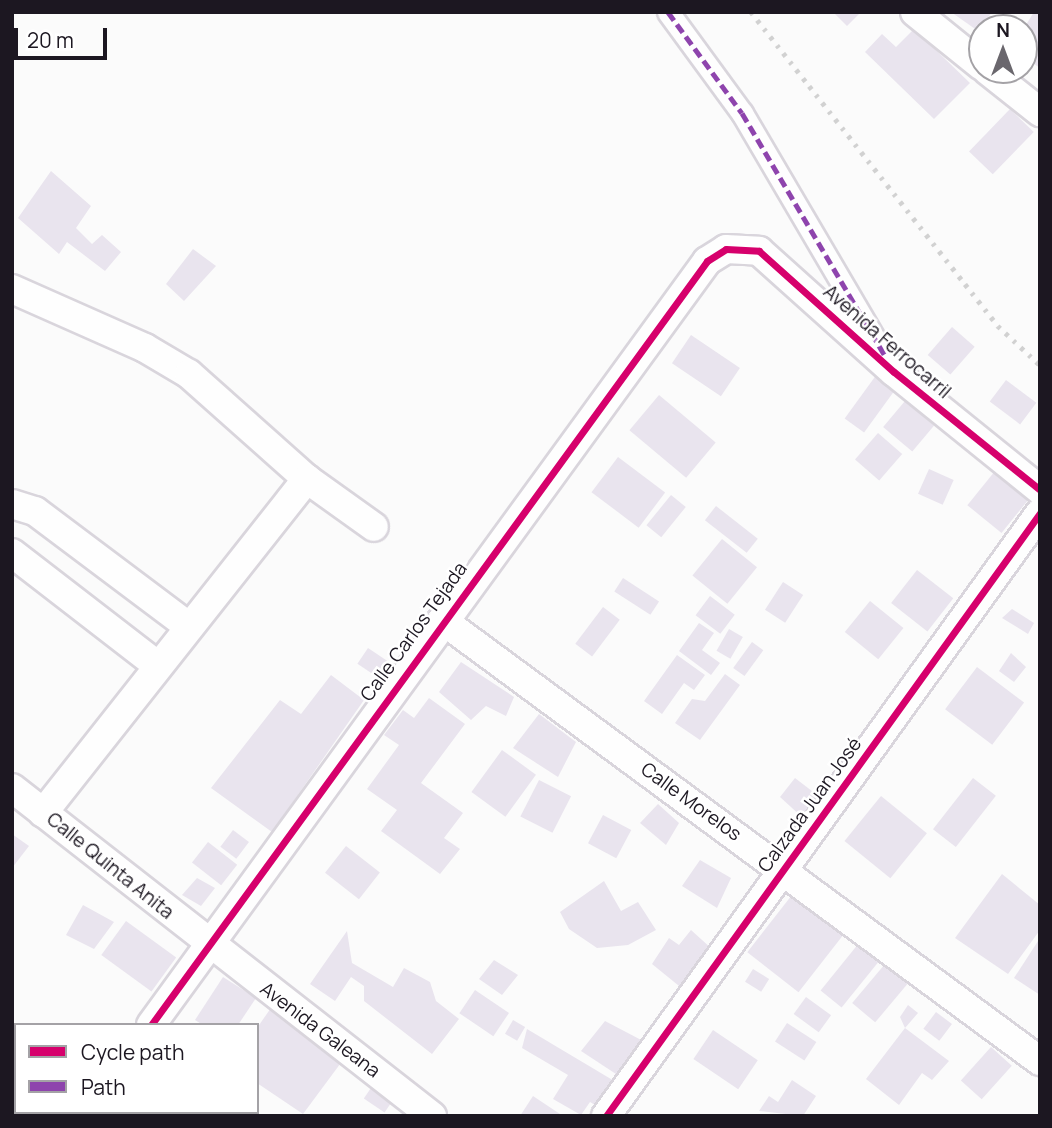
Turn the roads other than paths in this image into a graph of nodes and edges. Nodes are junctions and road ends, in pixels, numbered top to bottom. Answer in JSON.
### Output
{"nodes":[{"id":1,"x":668,"y":12,"type":"edge"},
{"id":2,"x":915,"y":12,"type":"edge"},
{"id":3,"x":968,"y":55,"type":"edge"},
{"id":4,"x":1005,"y":84,"type":"edge"},
{"id":5,"x":1040,"y":112,"type":"edge"},
{"id":6,"x":707,"y":261,"type":"joint"},
{"id":7,"x":12,"y":289,"type":"edge"},
{"id":8,"x":894,"y":372,"type":"junction"},
{"id":9,"x":307,"y":478,"type":"junction"},
{"id":10,"x":1040,"y":490,"type":"edge"},
{"id":11,"x":12,"y":504,"type":"edge"},
{"id":12,"x":1040,"y":513,"type":"edge"},
{"id":13,"x":374,"y":527,"type":"dead end"},
{"id":14,"x":12,"y":554,"type":"edge"},
{"id":15,"x":442,"y":620,"type":"junction"},
{"id":16,"x":188,"y":626,"type":"junction"},
{"id":17,"x":157,"y":665,"type":"junction"},
{"id":18,"x":12,"y":788,"type":"edge"},
{"id":19,"x":43,"y":813,"type":"junction"},
{"id":20,"x":783,"y":870,"type":"junction"},
{"id":21,"x":207,"y":945,"type":"junction"},
{"id":22,"x":152,"y":1023,"type":"edge"},
{"id":23,"x":1040,"y":1061,"type":"edge"},
{"id":24,"x":432,"y":1116,"type":"edge"},
{"id":25,"x":607,"y":1116,"type":"edge"}],
"edges":[{"from":1,"to":8,"type":"street"},
{"from":2,"to":3,"type":"street"},
{"from":4,"to":5,"type":"street"},
{"from":6,"to":8,"type":"street","name":"Avenida Ferrocarril"},
{"from":6,"to":15,"type":"street","name":"Calle Carlos Tejada"},
{"from":7,"to":9,"type":"street"},
{"from":8,"to":10,"type":"street","name":"Avenida Ferrocarril"},
{"from":9,"to":13,"type":"street"},
{"from":9,"to":16,"type":"street"},
{"from":11,"to":16,"type":"street"},
{"from":12,"to":20,"type":"street","name":"Calzada Juan José"},
{"from":14,"to":17,"type":"street"},
{"from":15,"to":20,"type":"street","name":"Calle Morelos"},
{"from":15,"to":21,"type":"street","name":"Calle Carlos Tejada"},
{"from":16,"to":17,"type":"street"},
{"from":17,"to":19,"type":"street"},
{"from":18,"to":19,"type":"street","name":"Calle Quinta Anita"},
{"from":19,"to":21,"type":"street","name":"Calle Quinta Anita"},
{"from":20,"to":23,"type":"street","name":"Calle Morelos"},
{"from":20,"to":25,"type":"street","name":"Calzada Juan José"},
{"from":21,"to":22,"type":"street","name":"Calle Carlos Tejada"},
{"from":21,"to":24,"type":"street","name":"Avenida Galeana"}]}
